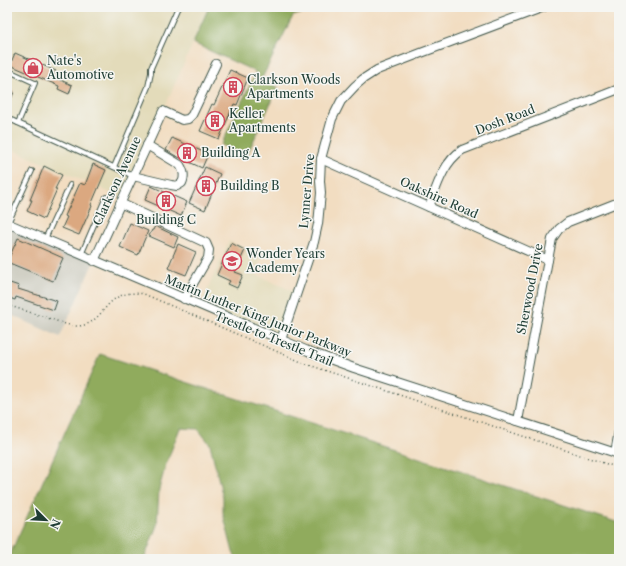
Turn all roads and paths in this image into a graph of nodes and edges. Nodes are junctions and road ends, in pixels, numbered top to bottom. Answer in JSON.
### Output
{"nodes":[{"id":1,"x":178,"y":7,"type":"edge"},
{"id":2,"x":544,"y":7,"type":"edge"},
{"id":3,"x":216,"y":64,"type":"dead end"},
{"id":4,"x":7,"y":70,"type":"edge"},
{"id":5,"x":619,"y":89,"type":"edge"},
{"id":6,"x":7,"y":118,"type":"edge"},
{"id":7,"x":18,"y":123,"type":"junction"},
{"id":8,"x":147,"y":144,"type":"junction"},
{"id":9,"x":321,"y":159,"type":"junction"},
{"id":10,"x":114,"y":167,"type":"junction"},
{"id":11,"x":32,"y":171,"type":"dead end"},
{"id":12,"x":133,"y":176,"type":"junction"},
{"id":13,"x":70,"y":185,"type":"dead end"},
{"id":14,"x":106,"y":197,"type":"dead end"},
{"id":15,"x":619,"y":202,"type":"edge"},
{"id":16,"x":120,"y":203,"type":"junction"},
{"id":17,"x":429,"y":206,"type":"junction"},
{"id":18,"x":8,"y":223,"type":"edge"},
{"id":19,"x":45,"y":240,"type":"junction"},
{"id":20,"x":81,"y":255,"type":"junction"},
{"id":21,"x":548,"y":260,"type":"junction"},
{"id":22,"x":94,"y":261,"type":"junction"},
{"id":23,"x":184,"y":299,"type":"junction"},
{"id":24,"x":7,"y":305,"type":"edge"},
{"id":25,"x":282,"y":340,"type":"junction"},
{"id":26,"x":518,"y":421,"type":"junction"},
{"id":27,"x":619,"y":431,"type":"edge"},
{"id":28,"x":617,"y":454,"type":"edge"},
{"id":29,"x":619,"y":464,"type":"edge"},
{"id":30,"x":618,"y":467,"type":"edge"}],
"edges":[{"from":1,"to":10,"type":"lane"},
{"from":2,"to":9,"type":"street","name":"Lynner Drive"},
{"from":3,"to":8,"type":"street","name":"Clarkson Avenue"},
{"from":4,"to":7,"type":"lane"},
{"from":5,"to":17,"type":"street","name":"Dosh Road"},
{"from":6,"to":7,"type":"lane"},
{"from":7,"to":10,"type":"lane"},
{"from":8,"to":12,"type":"street","name":"Clarkson Avenue"},
{"from":8,"to":12,"type":"street"},
{"from":9,"to":17,"type":"street","name":"Oakshire Road"},
{"from":9,"to":25,"type":"street","name":"Lynner Drive"},
{"from":10,"to":12,"type":"lane"},
{"from":11,"to":18,"type":"lane"},
{"from":12,"to":16,"type":"street","name":"Clarkson Avenue"},
{"from":13,"to":19,"type":"lane"},
{"from":14,"to":20,"type":"lane"},
{"from":15,"to":21,"type":"street","name":"Sherwood Drive"},
{"from":16,"to":22,"type":"street","name":"Clarkson Avenue"},
{"from":16,"to":23,"type":"street"},
{"from":17,"to":21,"type":"street","name":"Oakshire Road"},
{"from":18,"to":19,"type":"street","name":"Martin Luther King Junior Parkway"},
{"from":19,"to":20,"type":"street","name":"Martin Luther King Junior Parkway"},
{"from":20,"to":22,"type":"street","name":"Martin Luther King Junior Parkway"},
{"from":21,"to":26,"type":"street","name":"Sherwood Drive"},
{"from":22,"to":23,"type":"street","name":"Martin Luther King Junior Parkway"},
{"from":23,"to":25,"type":"street","name":"Martin Luther King Junior Parkway"},
{"from":24,"to":30,"type":"path","name":"Trestle to Trestle Trail"},
{"from":25,"to":26,"type":"street","name":"Martin Luther King Junior Parkway"},
{"from":26,"to":28,"type":"street","name":"Martin Luther King Junior Parkway"},
{"from":27,"to":28,"type":"street"},
{"from":29,"to":30,"type":"path"}]}
